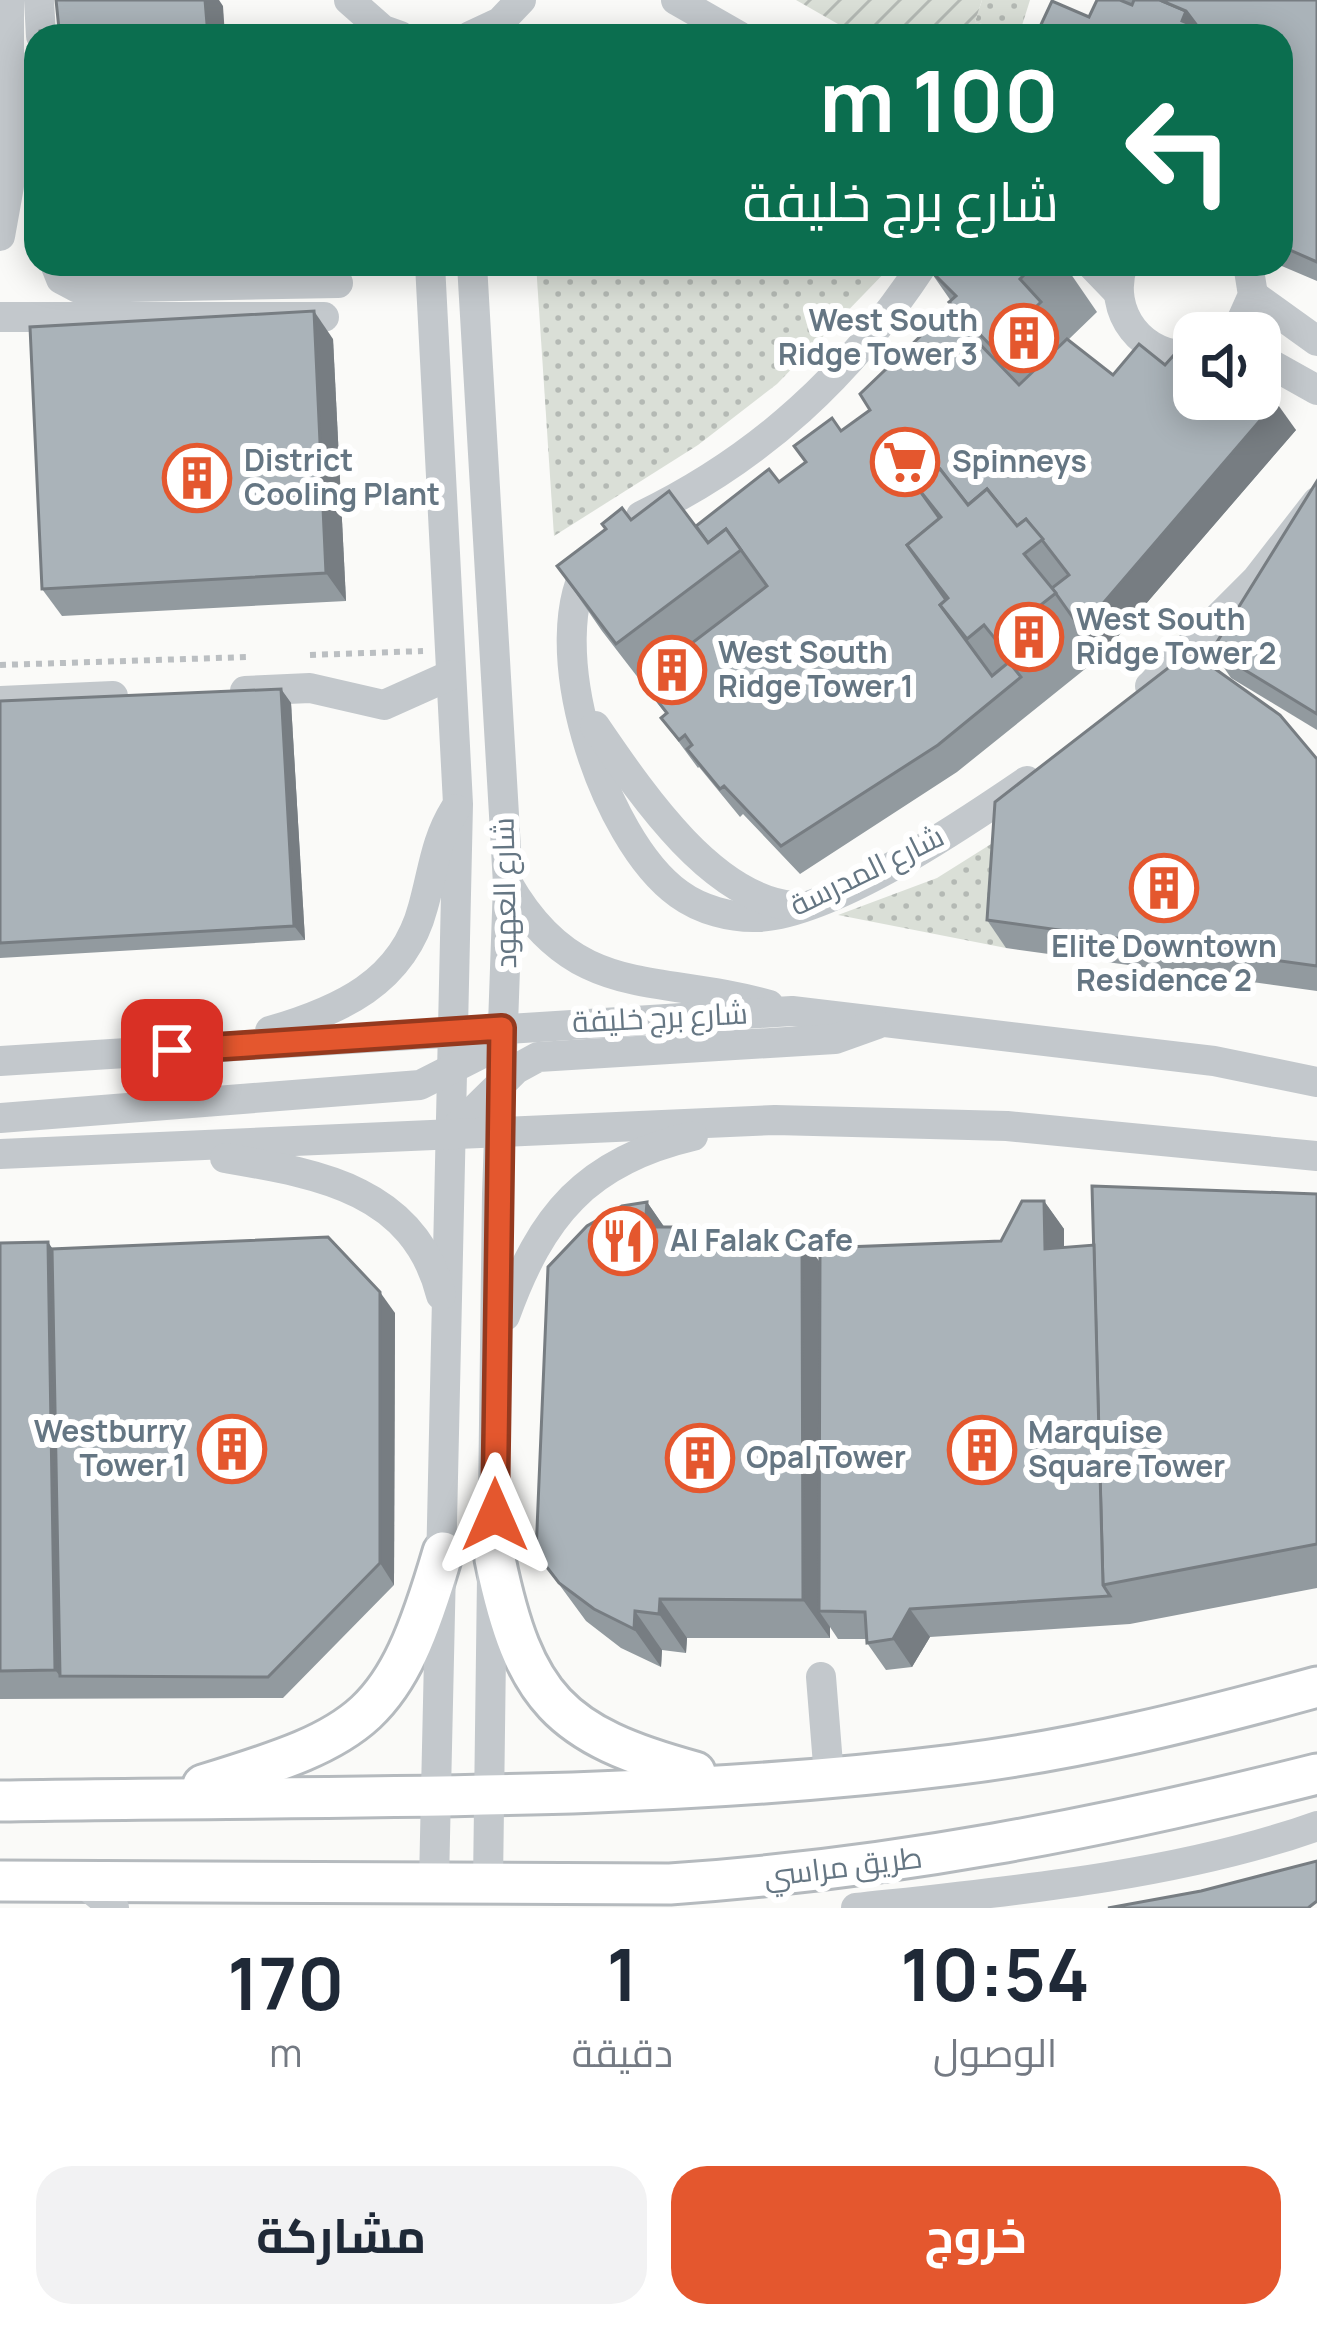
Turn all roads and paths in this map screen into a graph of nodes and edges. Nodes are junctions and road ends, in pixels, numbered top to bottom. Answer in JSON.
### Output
{"nodes":[{"id":1,"x":9,"y":0,"type":"edge"},
{"id":2,"x":349,"y":0,"type":"edge"},
{"id":3,"x":548,"y":0,"type":"edge"},
{"id":4,"x":675,"y":1,"type":"edge"},
{"id":5,"x":518,"y":5,"type":"edge"},
{"id":6,"x":378,"y":24,"type":"edge"},
{"id":7,"x":492,"y":24,"type":"edge"},
{"id":8,"x":720,"y":24,"type":"edge"},
{"id":9,"x":0,"y":236,"type":"edge"},
{"id":10,"x":60,"y":276,"type":"edge"},
{"id":11,"x":431,"y":276,"type":"edge"},
{"id":12,"x":473,"y":276,"type":"edge"},
{"id":13,"x":914,"y":276,"type":"edge"},
{"id":14,"x":1250,"y":276,"type":"edge"},
{"id":15,"x":1120,"y":278,"type":"edge"},
{"id":16,"x":338,"y":283,"type":"dead end"},
{"id":17,"x":1253,"y":295,"type":"junction"},
{"id":18,"x":1245,"y":312,"type":"edge"},
{"id":19,"x":0,"y":317,"type":"edge"},
{"id":20,"x":324,"y":317,"type":"dead end"},
{"id":21,"x":1311,"y":337,"type":"edge"},
{"id":22,"x":1173,"y":353,"type":"edge"},
{"id":23,"x":1281,"y":358,"type":"edge"},
{"id":24,"x":1281,"y":369,"type":"edge"},
{"id":25,"x":1317,"y":391,"type":"edge"},
{"id":26,"x":1317,"y":502,"type":"edge"},
{"id":27,"x":308,"y":655,"type":"dead end"},
{"id":28,"x":261,"y":657,"type":"dead end"},
{"id":29,"x":451,"y":662,"type":"junction"},
{"id":30,"x":0,"y":665,"type":"edge"},
{"id":31,"x":207,"y":693,"type":"edge"},
{"id":32,"x":138,"y":695,"type":"edge"},
{"id":33,"x":0,"y":701,"type":"edge"},
{"id":34,"x":578,"y":701,"type":"junction"},
{"id":35,"x":1121,"y":710,"type":"edge"},
{"id":36,"x":1058,"y":758,"type":"edge"},
{"id":37,"x":458,"y":804,"type":"junction"},
{"id":38,"x":508,"y":884,"type":"junction"},
{"id":39,"x":805,"y":907,"type":"junction"},
{"id":40,"x":792,"y":1011,"type":"junction"},
{"id":41,"x":883,"y":1022,"type":"junction"},
{"id":42,"x":502,"y":1028,"type":"junction"},
{"id":43,"x":454,"y":1029,"type":"junction"},
{"id":44,"x":215,"y":1047,"type":"junction"},
{"id":45,"x":0,"y":1060,"type":"edge"},
{"id":46,"x":1214,"y":1061,"type":"junction"},
{"id":47,"x":1317,"y":1063,"type":"edge"},
{"id":48,"x":454,"y":1071,"type":"junction"},
{"id":49,"x":1317,"y":1082,"type":"edge"},
{"id":50,"x":501,"y":1084,"type":"junction"},
{"id":51,"x":0,"y":1118,"type":"edge"},
{"id":52,"x":776,"y":1120,"type":"junction"},
{"id":53,"x":500,"y":1130,"type":"junction"},
{"id":54,"x":453,"y":1132,"type":"junction"},
{"id":55,"x":167,"y":1148,"type":"junction"},
{"id":56,"x":0,"y":1154,"type":"edge"},
{"id":57,"x":1317,"y":1156,"type":"edge"},
{"id":58,"x":445,"y":1313,"type":"junction"},
{"id":59,"x":496,"y":1339,"type":"junction"},
{"id":60,"x":442,"y":1552,"type":"junction"},
{"id":61,"x":495,"y":1559,"type":"junction"},
{"id":62,"x":813,"y":1677,"type":"dead end"},
{"id":63,"x":1317,"y":1687,"type":"edge"},
{"id":64,"x":1317,"y":1774,"type":"edge"},
{"id":65,"x":820,"y":1778,"type":"junction"},
{"id":66,"x":735,"y":1783,"type":"junction"},
{"id":67,"x":490,"y":1793,"type":"junction"},
{"id":68,"x":435,"y":1795,"type":"junction"},
{"id":69,"x":163,"y":1798,"type":"junction"},
{"id":70,"x":0,"y":1801,"type":"edge"},
{"id":71,"x":1317,"y":1826,"type":"edge"},
{"id":72,"x":80,"y":1880,"type":"junction"},
{"id":73,"x":0,"y":1881,"type":"edge"},
{"id":74,"x":434,"y":1882,"type":"junction"},
{"id":75,"x":488,"y":1883,"type":"junction"},
{"id":76,"x":656,"y":1896,"type":"edge"},
{"id":77,"x":114,"y":1908,"type":"edge"},
{"id":78,"x":856,"y":1908,"type":"edge"}],
"edges":[{"from":1,"to":9,"type":"street"},
{"from":2,"to":6,"type":"street"},
{"from":3,"to":5,"type":"street"},
{"from":4,"to":8,"type":"street"},
{"from":5,"to":7,"type":"street"},
{"from":10,"to":16,"type":"street"},
{"from":11,"to":29,"type":"street","name":"شارع العهود"},
{"from":12,"to":38,"type":"street","name":"شارع العهود"},
{"from":13,"to":34,"type":"street","name":"شارع المدرسة"},
{"from":14,"to":17,"type":"street"},
{"from":15,"to":22,"type":"street"},
{"from":17,"to":18,"type":"street"},
{"from":17,"to":21,"type":"street"},
{"from":19,"to":20,"type":"street"},
{"from":21,"to":23,"type":"street"},
{"from":24,"to":25,"type":"street"},
{"from":26,"to":35,"type":"street"},
{"from":27,"to":29,"type":"path"},
{"from":28,"to":30,"type":"path"},
{"from":29,"to":31,"type":"street"},
{"from":29,"to":37,"type":"street","name":"شارع العهود"},
{"from":32,"to":33,"type":"street"},
{"from":34,"to":39,"type":"street"},
{"from":34,"to":39,"type":"street","name":"شارع المدرسة"},
{"from":36,"to":39,"type":"street","name":"شارع المدرسة"},
{"from":37,"to":43,"type":"street","name":"شارع العهود"},
{"from":37,"to":44,"type":"street"},
{"from":38,"to":40,"type":"street"},
{"from":38,"to":42,"type":"street","name":"شارع العهود"},
{"from":40,"to":41,"type":"street","name":"شارع برج خليفة"},
{"from":40,"to":42,"type":"street","name":"شارع برج خليفة"},
{"from":41,"to":46,"type":"street","name":"شارع برج خليفة"},
{"from":41,"to":50,"type":"street"},
{"from":42,"to":43,"type":"street","name":"شارع برج خليفة"},
{"from":42,"to":48,"type":"street"},
{"from":42,"to":50,"type":"street","name":"شارع العهود"},
{"from":43,"to":44,"type":"street","name":"شارع برج خليفة"},
{"from":43,"to":48,"type":"street","name":"شارع العهود"},
{"from":44,"to":45,"type":"street","name":"شارع برج خليفة"},
{"from":46,"to":47,"type":"street"},
{"from":46,"to":49,"type":"street","name":"شارع برج خليفة"},
{"from":48,"to":51,"type":"street"},
{"from":48,"to":54,"type":"street","name":"شارع العهود"},
{"from":50,"to":53,"type":"street","name":"شارع العهود"},
{"from":50,"to":54,"type":"street"},
{"from":52,"to":53,"type":"street"},
{"from":52,"to":57,"type":"street"},
{"from":52,"to":59,"type":"street"},
{"from":53,"to":54,"type":"street"},
{"from":53,"to":59,"type":"street","name":"شارع العهود"},
{"from":54,"to":55,"type":"street"},
{"from":54,"to":58,"type":"street","name":"شارع العهود"},
{"from":55,"to":56,"type":"street"},
{"from":55,"to":58,"type":"street"},
{"from":58,"to":60,"type":"street","name":"شارع العهود"},
{"from":59,"to":61,"type":"street","name":"شارع العهود"},
{"from":60,"to":68,"type":"street","name":"شارع العهود"},
{"from":60,"to":69,"type":"main road"},
{"from":61,"to":66,"type":"main road"},
{"from":61,"to":67,"type":"street","name":"شارع العهود"},
{"from":62,"to":65,"type":"street"},
{"from":63,"to":65,"type":"main road"},
{"from":64,"to":76,"type":"main road","name":"طريق مراسي"},
{"from":65,"to":66,"type":"main road"},
{"from":66,"to":67,"type":"main road"},
{"from":67,"to":68,"type":"main road"},
{"from":67,"to":75,"type":"street","name":"شارع العهود"},
{"from":68,"to":69,"type":"main road"},
{"from":68,"to":74,"type":"street","name":"شارع العهود"},
{"from":69,"to":70,"type":"main road"},
{"from":71,"to":78,"type":"street"},
{"from":72,"to":73,"type":"main road","name":"طريق مراسي"},
{"from":72,"to":74,"type":"main road","name":"طريق مراسي"},
{"from":72,"to":77,"type":"street"},
{"from":74,"to":75,"type":"main road","name":"طريق مراسي"},
{"from":75,"to":76,"type":"main road","name":"طريق مراسي"}]}
